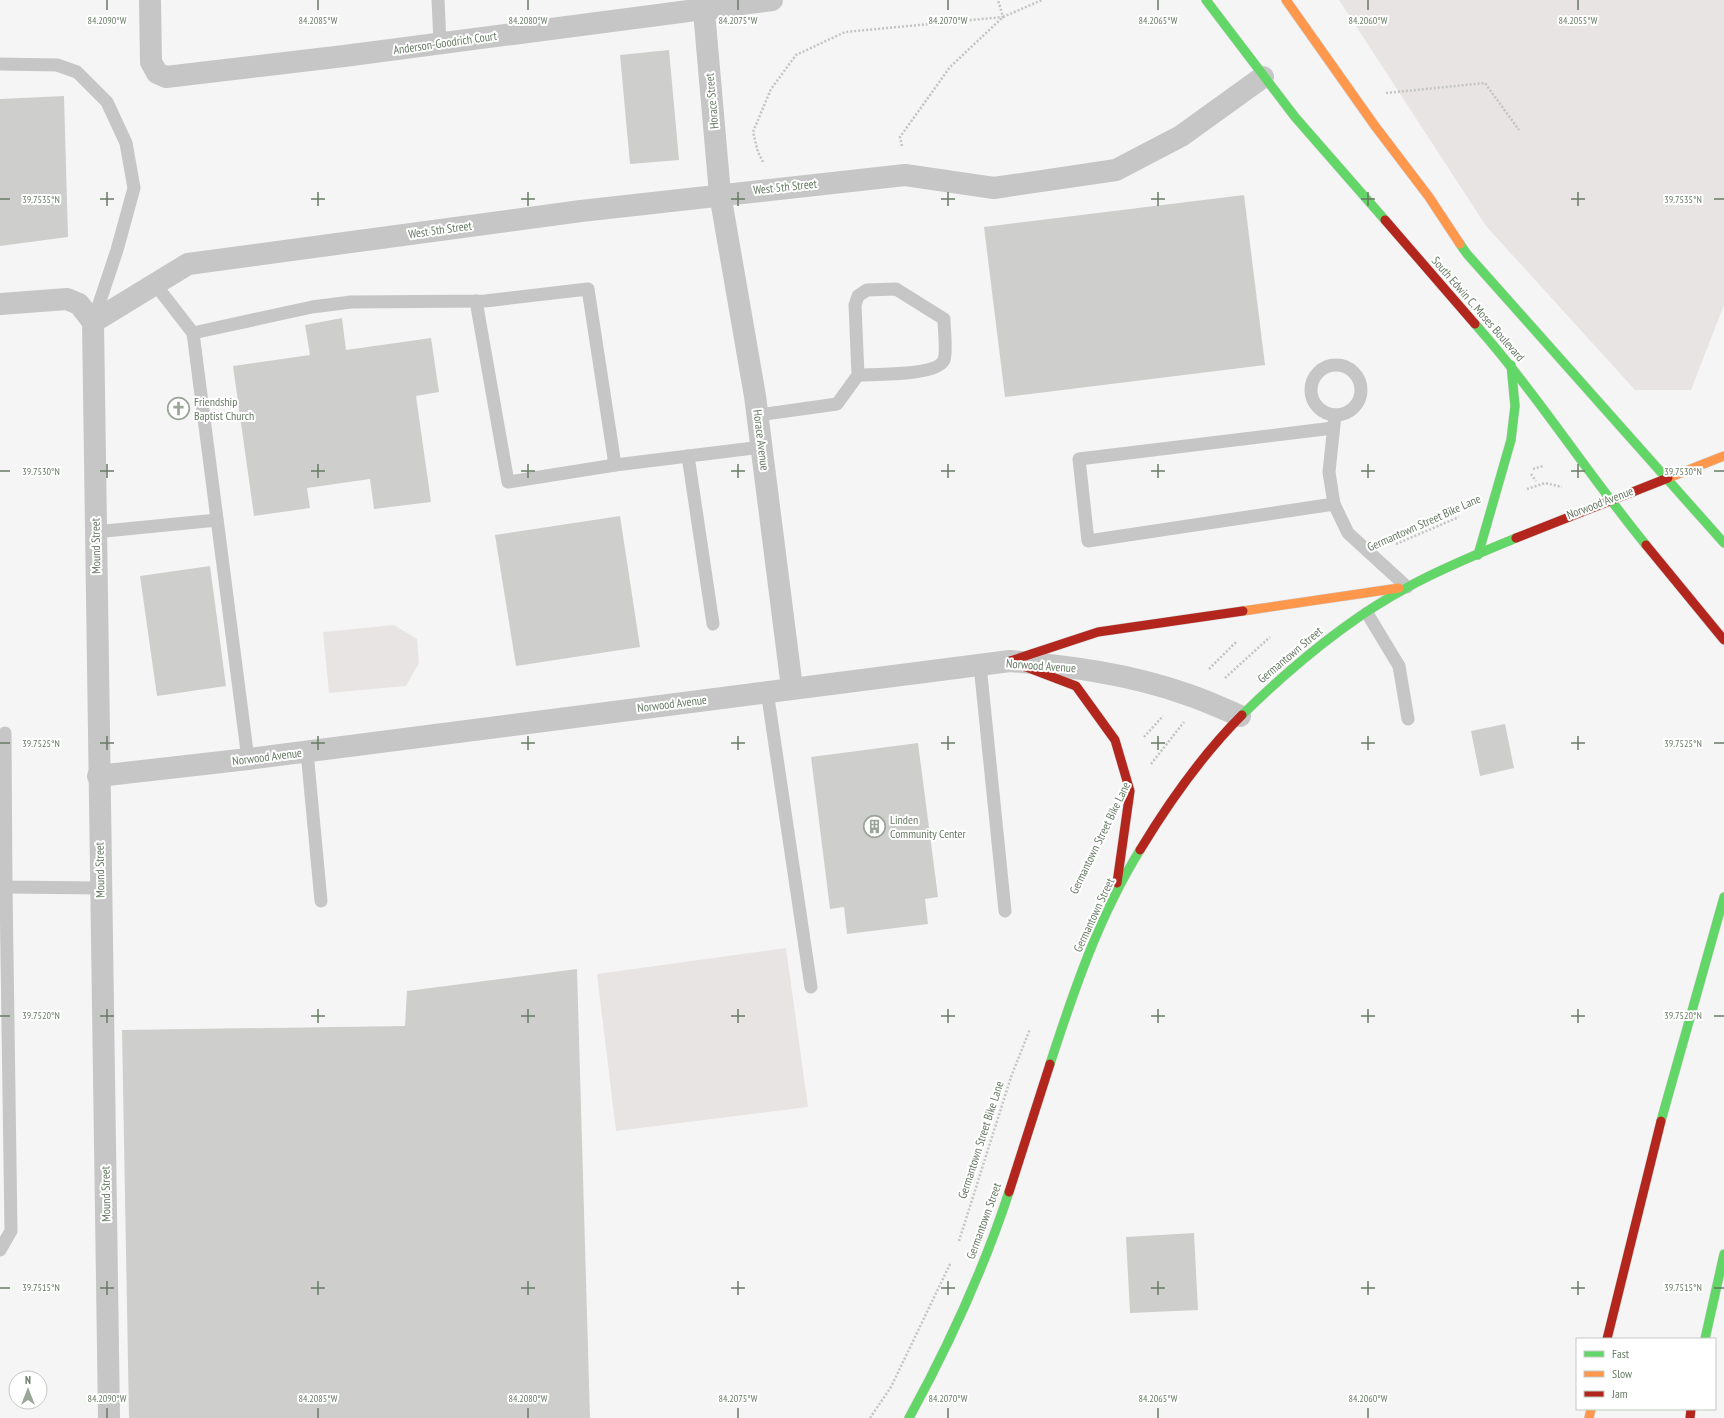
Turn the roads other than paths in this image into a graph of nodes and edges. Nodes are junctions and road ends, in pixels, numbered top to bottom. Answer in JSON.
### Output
{"nodes":[{"id":1,"x":150,"y":0,"type":"edge"},
{"id":2,"x":438,"y":0,"type":"edge"},
{"id":3,"x":772,"y":0,"type":"edge"},
{"id":4,"x":1206,"y":0,"type":"edge"},
{"id":5,"x":1286,"y":0,"type":"edge"},
{"id":6,"x":704,"y":4,"type":"edge"},
{"id":7,"x":440,"y":43,"type":"junction"},
{"id":8,"x":0,"y":64,"type":"edge"},
{"id":9,"x":1263,"y":76,"type":"junction"},
{"id":10,"x":720,"y":194,"type":"junction"},
{"id":11,"x":155,"y":284,"type":"junction"},
{"id":12,"x":476,"y":301,"type":"junction"},
{"id":13,"x":0,"y":304,"type":"edge"},
{"id":14,"x":93,"y":322,"type":"junction"},
{"id":15,"x":193,"y":334,"type":"junction"},
{"id":16,"x":1511,"y":365,"type":"junction"},
{"id":17,"x":858,"y":375,"type":"junction"},
{"id":18,"x":757,"y":405,"type":"junction"},
{"id":19,"x":762,"y":447,"type":"junction"},
{"id":20,"x":688,"y":456,"type":"junction"},
{"id":21,"x":1724,"y":456,"type":"edge"},
{"id":22,"x":615,"y":465,"type":"junction"},
{"id":23,"x":1667,"y":478,"type":"junction"},
{"id":24,"x":1609,"y":500,"type":"junction"},
{"id":25,"x":1334,"y":504,"type":"junction"},
{"id":26,"x":217,"y":520,"type":"junction"},
{"id":27,"x":95,"y":532,"type":"junction"},
{"id":28,"x":1724,"y":543,"type":"edge"},
{"id":29,"x":1478,"y":555,"type":"junction"},
{"id":30,"x":1407,"y":587,"type":"junction"},
{"id":31,"x":1367,"y":613,"type":"junction"},
{"id":32,"x":713,"y":624,"type":"dead end"},
{"id":33,"x":1724,"y":640,"type":"edge"},
{"id":34,"x":1010,"y":661,"type":"junction"},
{"id":35,"x":980,"y":665,"type":"junction"},
{"id":36,"x":792,"y":688,"type":"junction"},
{"id":37,"x":767,"y":691,"type":"junction"},
{"id":38,"x":1240,"y":716,"type":"junction"},
{"id":39,"x":1408,"y":719,"type":"dead end"},
{"id":40,"x":4,"y":733,"type":"dead end"},
{"id":41,"x":307,"y":752,"type":"junction"},
{"id":42,"x":248,"y":759,"type":"junction"},
{"id":43,"x":98,"y":776,"type":"junction"},
{"id":44,"x":6,"y":887,"type":"junction"},
{"id":45,"x":100,"y":888,"type":"junction"},
{"id":46,"x":1115,"y":895,"type":"junction"},
{"id":47,"x":1724,"y":896,"type":"edge"},
{"id":48,"x":320,"y":901,"type":"dead end"},
{"id":49,"x":1005,"y":911,"type":"dead end"},
{"id":50,"x":811,"y":987,"type":"dead end"},
{"id":51,"x":0,"y":1250,"type":"edge"},
{"id":52,"x":1724,"y":1254,"type":"edge"},
{"id":53,"x":1607,"y":1338,"type":"edge"},
{"id":54,"x":1705,"y":1338,"type":"edge"},
{"id":55,"x":109,"y":1418,"type":"edge"},
{"id":56,"x":909,"y":1418,"type":"edge"}],
"edges":[{"from":1,"to":7,"type":"street","name":"Anderson-Goodrich Court"},
{"from":2,"to":7,"type":"lane"},
{"from":3,"to":6,"type":"street","name":"Anderson-Goodrich Court"},
{"from":4,"to":9,"type":"main road","name":"South Edwin C. Moses Boulevard"},
{"from":5,"to":23,"type":"main road"},
{"from":6,"to":7,"type":"street","name":"Anderson-Goodrich Court"},
{"from":6,"to":10,"type":"street","name":"Horace Street"},
{"from":8,"to":14,"type":"lane"},
{"from":9,"to":10,"type":"street","name":"West 5th Street"},
{"from":9,"to":16,"type":"main road","name":"South Edwin C. Moses Boulevard"},
{"from":10,"to":11,"type":"street","name":"West 5th Street"},
{"from":10,"to":18,"type":"street","name":"Horace Avenue"},
{"from":11,"to":14,"type":"street","name":"West 5th Street"},
{"from":11,"to":15,"type":"lane"},
{"from":12,"to":15,"type":"lane"},
{"from":12,"to":22,"type":"lane"},
{"from":12,"to":22,"type":"lane"},
{"from":13,"to":14,"type":"street"},
{"from":14,"to":27,"type":"street","name":"Mound Street"},
{"from":15,"to":26,"type":"lane"},
{"from":16,"to":24,"type":"main road","name":"South Edwin C. Moses Boulevard"},
{"from":16,"to":29,"type":"main road"},
{"from":17,"to":17,"type":"lane"},
{"from":17,"to":18,"type":"lane"},
{"from":18,"to":19,"type":"street","name":"Horace Avenue"},
{"from":19,"to":20,"type":"lane"},
{"from":19,"to":36,"type":"street","name":"Horace Avenue"},
{"from":20,"to":22,"type":"lane"},
{"from":20,"to":32,"type":"lane"},
{"from":21,"to":23,"type":"main road","name":"Norwood Avenue"},
{"from":23,"to":24,"type":"main road","name":"Norwood Avenue"},
{"from":23,"to":28,"type":"main road"},
{"from":24,"to":29,"type":"main road","name":"Norwood Avenue"},
{"from":24,"to":33,"type":"main road","name":"South Edwin C. Moses Boulevard"},
{"from":25,"to":25,"type":"lane"},
{"from":25,"to":30,"type":"lane"},
{"from":26,"to":27,"type":"lane"},
{"from":26,"to":42,"type":"lane"},
{"from":27,"to":43,"type":"street","name":"Mound Street"},
{"from":29,"to":30,"type":"main road","name":"Germantown Street"},
{"from":30,"to":31,"type":"main road","name":"Germantown Street"},
{"from":30,"to":34,"type":"main road"},
{"from":31,"to":38,"type":"main road","name":"Germantown Street"},
{"from":31,"to":39,"type":"lane"},
{"from":34,"to":35,"type":"street","name":"Norwood Avenue"},
{"from":34,"to":38,"type":"street","name":"Norwood Avenue"},
{"from":34,"to":46,"type":"main road"},
{"from":35,"to":36,"type":"street","name":"Norwood Avenue"},
{"from":35,"to":49,"type":"lane"},
{"from":36,"to":37,"type":"street","name":"Norwood Avenue"},
{"from":37,"to":41,"type":"street","name":"Norwood Avenue"},
{"from":37,"to":50,"type":"lane"},
{"from":38,"to":46,"type":"main road","name":"Germantown Street"},
{"from":40,"to":44,"type":"lane"},
{"from":41,"to":42,"type":"street","name":"Norwood Avenue"},
{"from":41,"to":48,"type":"lane"},
{"from":42,"to":43,"type":"street","name":"Norwood Avenue"},
{"from":43,"to":45,"type":"street","name":"Mound Street"},
{"from":44,"to":45,"type":"lane"},
{"from":44,"to":51,"type":"lane"},
{"from":45,"to":55,"type":"street","name":"Mound Street"},
{"from":46,"to":56,"type":"main road","name":"Germantown Street"},
{"from":47,"to":53,"type":"main road"},
{"from":52,"to":54,"type":"main road"}]}
